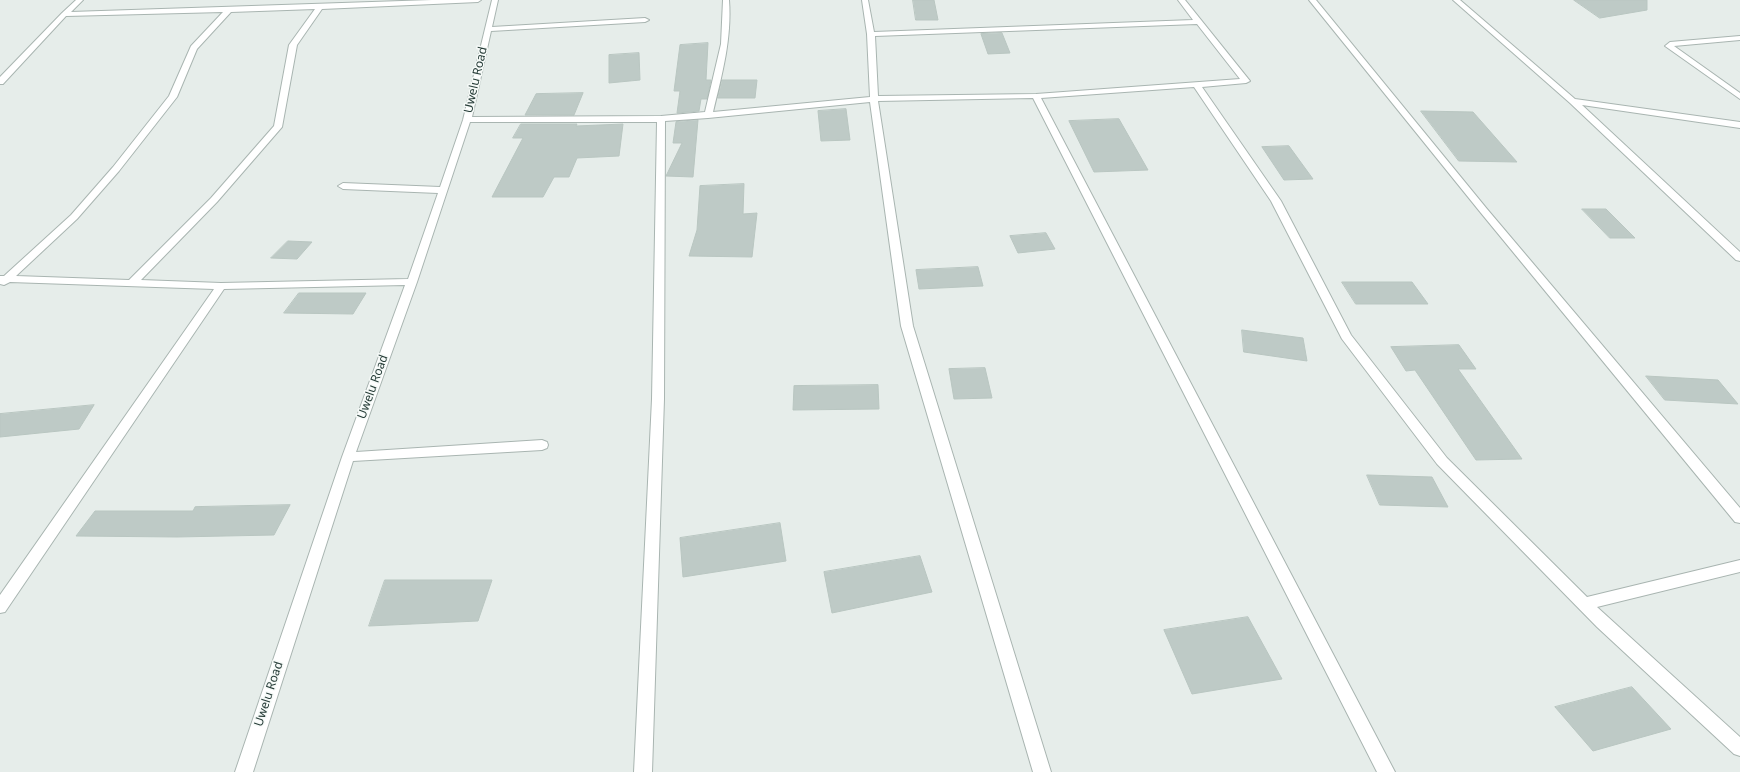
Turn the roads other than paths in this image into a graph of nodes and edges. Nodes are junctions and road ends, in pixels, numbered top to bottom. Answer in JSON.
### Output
{"nodes":[{"id":1,"x":80,"y":0,"type":"edge"},
{"id":2,"x":478,"y":0,"type":"edge"},
{"id":3,"x":495,"y":0,"type":"edge"},
{"id":4,"x":726,"y":0,"type":"edge"},
{"id":5,"x":865,"y":0,"type":"edge"},
{"id":6,"x":1181,"y":0,"type":"edge"},
{"id":7,"x":1312,"y":0,"type":"edge"},
{"id":8,"x":1456,"y":0,"type":"edge"},
{"id":9,"x":320,"y":7,"type":"junction"},
{"id":10,"x":230,"y":8,"type":"junction"},
{"id":11,"x":64,"y":14,"type":"junction"},
{"id":12,"x":646,"y":20,"type":"dead end"},
{"id":13,"x":1197,"y":22,"type":"junction"},
{"id":14,"x":488,"y":29,"type":"junction"},
{"id":15,"x":871,"y":34,"type":"junction"},
{"id":16,"x":1740,"y":38,"type":"edge"},
{"id":17,"x":0,"y":82,"type":"edge"},
{"id":18,"x":1196,"y":84,"type":"junction"},
{"id":19,"x":1036,"y":96,"type":"junction"},
{"id":20,"x":1740,"y":97,"type":"edge"},
{"id":21,"x":874,"y":99,"type":"junction"},
{"id":22,"x":1573,"y":100,"type":"junction"},
{"id":23,"x":708,"y":116,"type":"junction"},
{"id":24,"x":662,"y":119,"type":"junction"},
{"id":25,"x":467,"y":120,"type":"junction"},
{"id":26,"x":1740,"y":124,"type":"edge"},
{"id":27,"x":343,"y":186,"type":"dead end"},
{"id":28,"x":442,"y":190,"type":"junction"},
{"id":29,"x":1740,"y":258,"type":"edge"},
{"id":30,"x":2,"y":281,"type":"edge"},
{"id":31,"x":133,"y":282,"type":"junction"},
{"id":32,"x":412,"y":282,"type":"junction"},
{"id":33,"x":221,"y":286,"type":"junction"},
{"id":34,"x":542,"y":445,"type":"dead end"},
{"id":35,"x":348,"y":457,"type":"junction"},
{"id":36,"x":1740,"y":518,"type":"edge"},
{"id":37,"x":1740,"y":566,"type":"edge"},
{"id":38,"x":1585,"y":604,"type":"junction"},
{"id":39,"x":0,"y":607,"type":"edge"},
{"id":40,"x":1740,"y":748,"type":"edge"},
{"id":41,"x":244,"y":772,"type":"edge"},
{"id":42,"x":644,"y":772,"type":"edge"},
{"id":43,"x":1042,"y":772,"type":"edge"},
{"id":44,"x":1386,"y":772,"type":"edge"}],
"edges":[{"from":1,"to":11,"type":"street"},
{"from":2,"to":9,"type":"street"},
{"from":3,"to":14,"type":"street","name":"Uwelu Road"},
{"from":4,"to":23,"type":"street"},
{"from":5,"to":15,"type":"street"},
{"from":6,"to":13,"type":"street"},
{"from":7,"to":36,"type":"street"},
{"from":8,"to":22,"type":"street"},
{"from":9,"to":10,"type":"street"},
{"from":9,"to":31,"type":"street"},
{"from":10,"to":11,"type":"street"},
{"from":10,"to":30,"type":"street"},
{"from":11,"to":17,"type":"street"},
{"from":12,"to":14,"type":"street"},
{"from":13,"to":15,"type":"street"},
{"from":13,"to":18,"type":"street"},
{"from":14,"to":25,"type":"street","name":"Uwelu Road"},
{"from":15,"to":21,"type":"street"},
{"from":16,"to":20,"type":"street"},
{"from":18,"to":19,"type":"street"},
{"from":18,"to":38,"type":"street"},
{"from":19,"to":21,"type":"street"},
{"from":19,"to":44,"type":"street"},
{"from":21,"to":23,"type":"street"},
{"from":21,"to":43,"type":"street"},
{"from":22,"to":26,"type":"street"},
{"from":22,"to":29,"type":"street"},
{"from":23,"to":24,"type":"street"},
{"from":24,"to":25,"type":"street"},
{"from":24,"to":42,"type":"street"},
{"from":25,"to":28,"type":"street","name":"Uwelu Road"},
{"from":27,"to":28,"type":"street"},
{"from":28,"to":32,"type":"street","name":"Uwelu Road"},
{"from":30,"to":31,"type":"street"},
{"from":31,"to":33,"type":"street"},
{"from":32,"to":33,"type":"street"},
{"from":32,"to":35,"type":"street","name":"Uwelu Road"},
{"from":33,"to":39,"type":"street"},
{"from":34,"to":35,"type":"street"},
{"from":35,"to":41,"type":"street","name":"Uwelu Road"},
{"from":37,"to":38,"type":"street"},
{"from":38,"to":40,"type":"street"}]}
